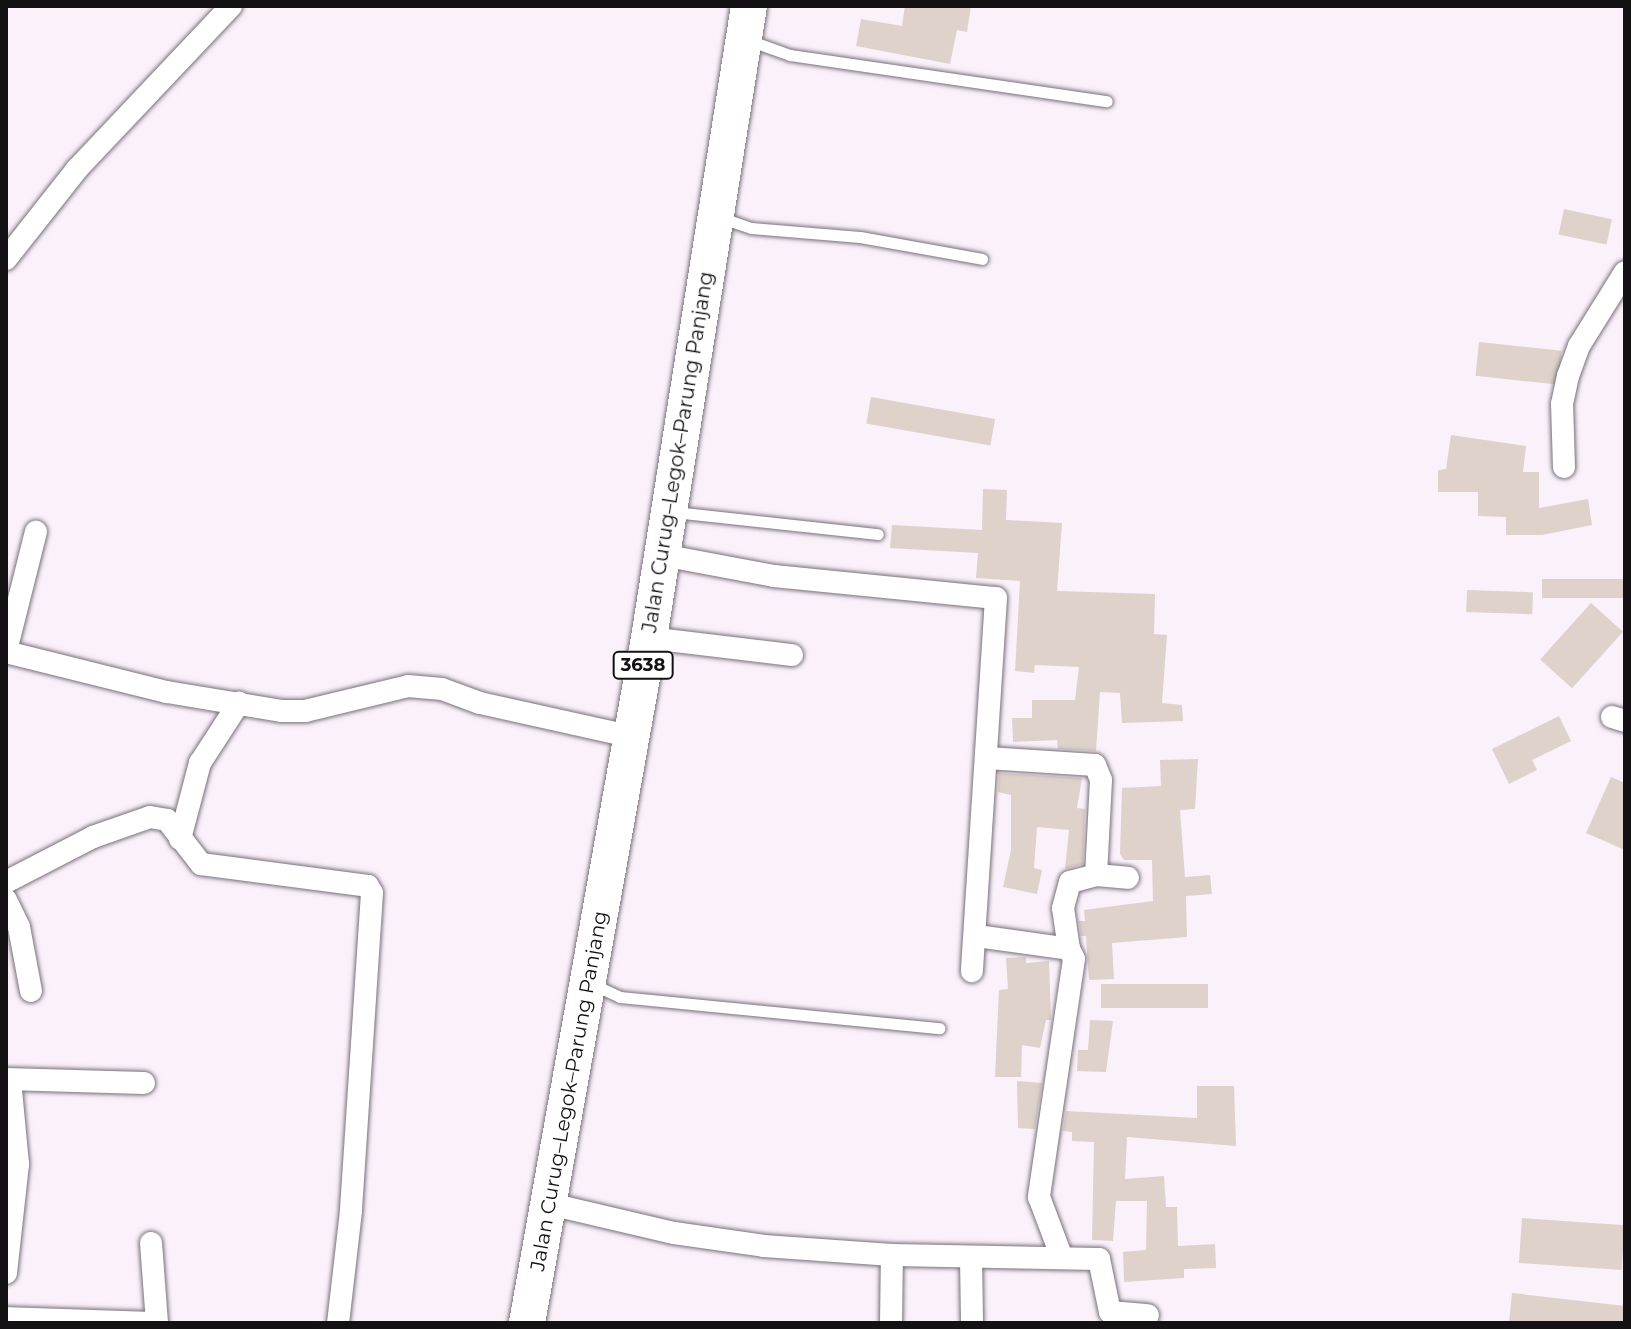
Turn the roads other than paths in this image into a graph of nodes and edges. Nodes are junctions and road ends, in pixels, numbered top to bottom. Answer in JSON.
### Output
{"nodes":[{"id":1,"x":231,"y":6,"type":"edge"},
{"id":2,"x":746,"y":22,"type":"edge"},
{"id":3,"x":1107,"y":101,"type":"dead end"},
{"id":4,"x":714,"y":215,"type":"junction"},
{"id":5,"x":6,"y":259,"type":"edge"},
{"id":6,"x":982,"y":259,"type":"dead end"},
{"id":7,"x":1625,"y":272,"type":"edge"},
{"id":8,"x":1564,"y":467,"type":"dead end"},
{"id":9,"x":670,"y":511,"type":"junction"},
{"id":10,"x":36,"y":532,"type":"dead end"},
{"id":11,"x":878,"y":534,"type":"dead end"},
{"id":12,"x":662,"y":555,"type":"junction"},
{"id":13,"x":649,"y":638,"type":"junction"},
{"id":14,"x":6,"y":652,"type":"edge"},
{"id":15,"x":792,"y":655,"type":"dead end"},
{"id":16,"x":239,"y":703,"type":"junction"},
{"id":17,"x":629,"y":736,"type":"junction"},
{"id":18,"x":987,"y":758,"type":"junction"},
{"id":19,"x":180,"y":839,"type":"junction"},
{"id":20,"x":1096,"y":875,"type":"junction"},
{"id":21,"x":1128,"y":878,"type":"dead end"},
{"id":22,"x":6,"y":882,"type":"edge"},
{"id":23,"x":6,"y":900,"type":"edge"},
{"id":24,"x":977,"y":936,"type":"junction"},
{"id":25,"x":1069,"y":949,"type":"junction"},
{"id":26,"x":972,"y":971,"type":"dead end"},
{"id":27,"x":590,"y":983,"type":"junction"},
{"id":28,"x":31,"y":991,"type":"dead end"},
{"id":29,"x":939,"y":1028,"type":"dead end"},
{"id":30,"x":8,"y":1080,"type":"edge"},
{"id":31,"x":144,"y":1083,"type":"dead end"},
{"id":32,"x":550,"y":1204,"type":"junction"},
{"id":33,"x":151,"y":1243,"type":"dead end"},
{"id":34,"x":892,"y":1255,"type":"junction"},
{"id":35,"x":971,"y":1257,"type":"junction"},
{"id":36,"x":1062,"y":1258,"type":"junction"},
{"id":37,"x":6,"y":1273,"type":"edge"},
{"id":38,"x":1148,"y":1315,"type":"dead end"},
{"id":39,"x":6,"y":1318,"type":"edge"},
{"id":40,"x":157,"y":1323,"type":"edge"},
{"id":41,"x":338,"y":1323,"type":"edge"},
{"id":42,"x":527,"y":1323,"type":"edge"},
{"id":43,"x":891,"y":1323,"type":"edge"},
{"id":44,"x":972,"y":1323,"type":"edge"}],
"edges":[{"from":1,"to":5,"type":"street"},
{"from":2,"to":3,"type":"lane"},
{"from":2,"to":4,"type":"main road","name":"Jalan Curug–Legok–Parung Panjang","number":"3638"},
{"from":4,"to":6,"type":"lane"},
{"from":4,"to":9,"type":"main road","name":"Jalan Curug–Legok–Parung Panjang","number":"3638"},
{"from":7,"to":8,"type":"street"},
{"from":9,"to":11,"type":"lane"},
{"from":9,"to":12,"type":"main road","name":"Jalan Curug–Legok–Parung Panjang","number":"3638"},
{"from":10,"to":14,"type":"street"},
{"from":12,"to":13,"type":"main road","name":"Jalan Curug–Legok–Parung Panjang","number":"3638"},
{"from":12,"to":18,"type":"street"},
{"from":13,"to":15,"type":"street"},
{"from":13,"to":17,"type":"main road","name":"Jalan Curug–Legok–Parung Panjang","number":"3638"},
{"from":14,"to":16,"type":"street"},
{"from":16,"to":17,"type":"street"},
{"from":16,"to":19,"type":"street"},
{"from":17,"to":27,"type":"main road","name":"Jalan Curug–Legok–Parung Panjang","number":"3638"},
{"from":18,"to":20,"type":"street"},
{"from":18,"to":24,"type":"street"},
{"from":19,"to":22,"type":"street"},
{"from":19,"to":41,"type":"street"},
{"from":20,"to":21,"type":"street"},
{"from":20,"to":25,"type":"street"},
{"from":23,"to":28,"type":"street"},
{"from":24,"to":25,"type":"street"},
{"from":24,"to":26,"type":"street"},
{"from":25,"to":36,"type":"street"},
{"from":27,"to":29,"type":"lane"},
{"from":27,"to":32,"type":"main road","name":"Jalan Curug–Legok–Parung Panjang","number":"3638"},
{"from":30,"to":31,"type":"street"},
{"from":30,"to":37,"type":"street"},
{"from":32,"to":34,"type":"street"},
{"from":32,"to":42,"type":"main road","name":"Jalan Curug–Legok–Parung Panjang","number":"3638"},
{"from":33,"to":40,"type":"street"},
{"from":34,"to":35,"type":"street"},
{"from":34,"to":43,"type":"street"},
{"from":35,"to":36,"type":"street"},
{"from":35,"to":44,"type":"street"},
{"from":36,"to":38,"type":"street"},
{"from":39,"to":40,"type":"street"}]}
